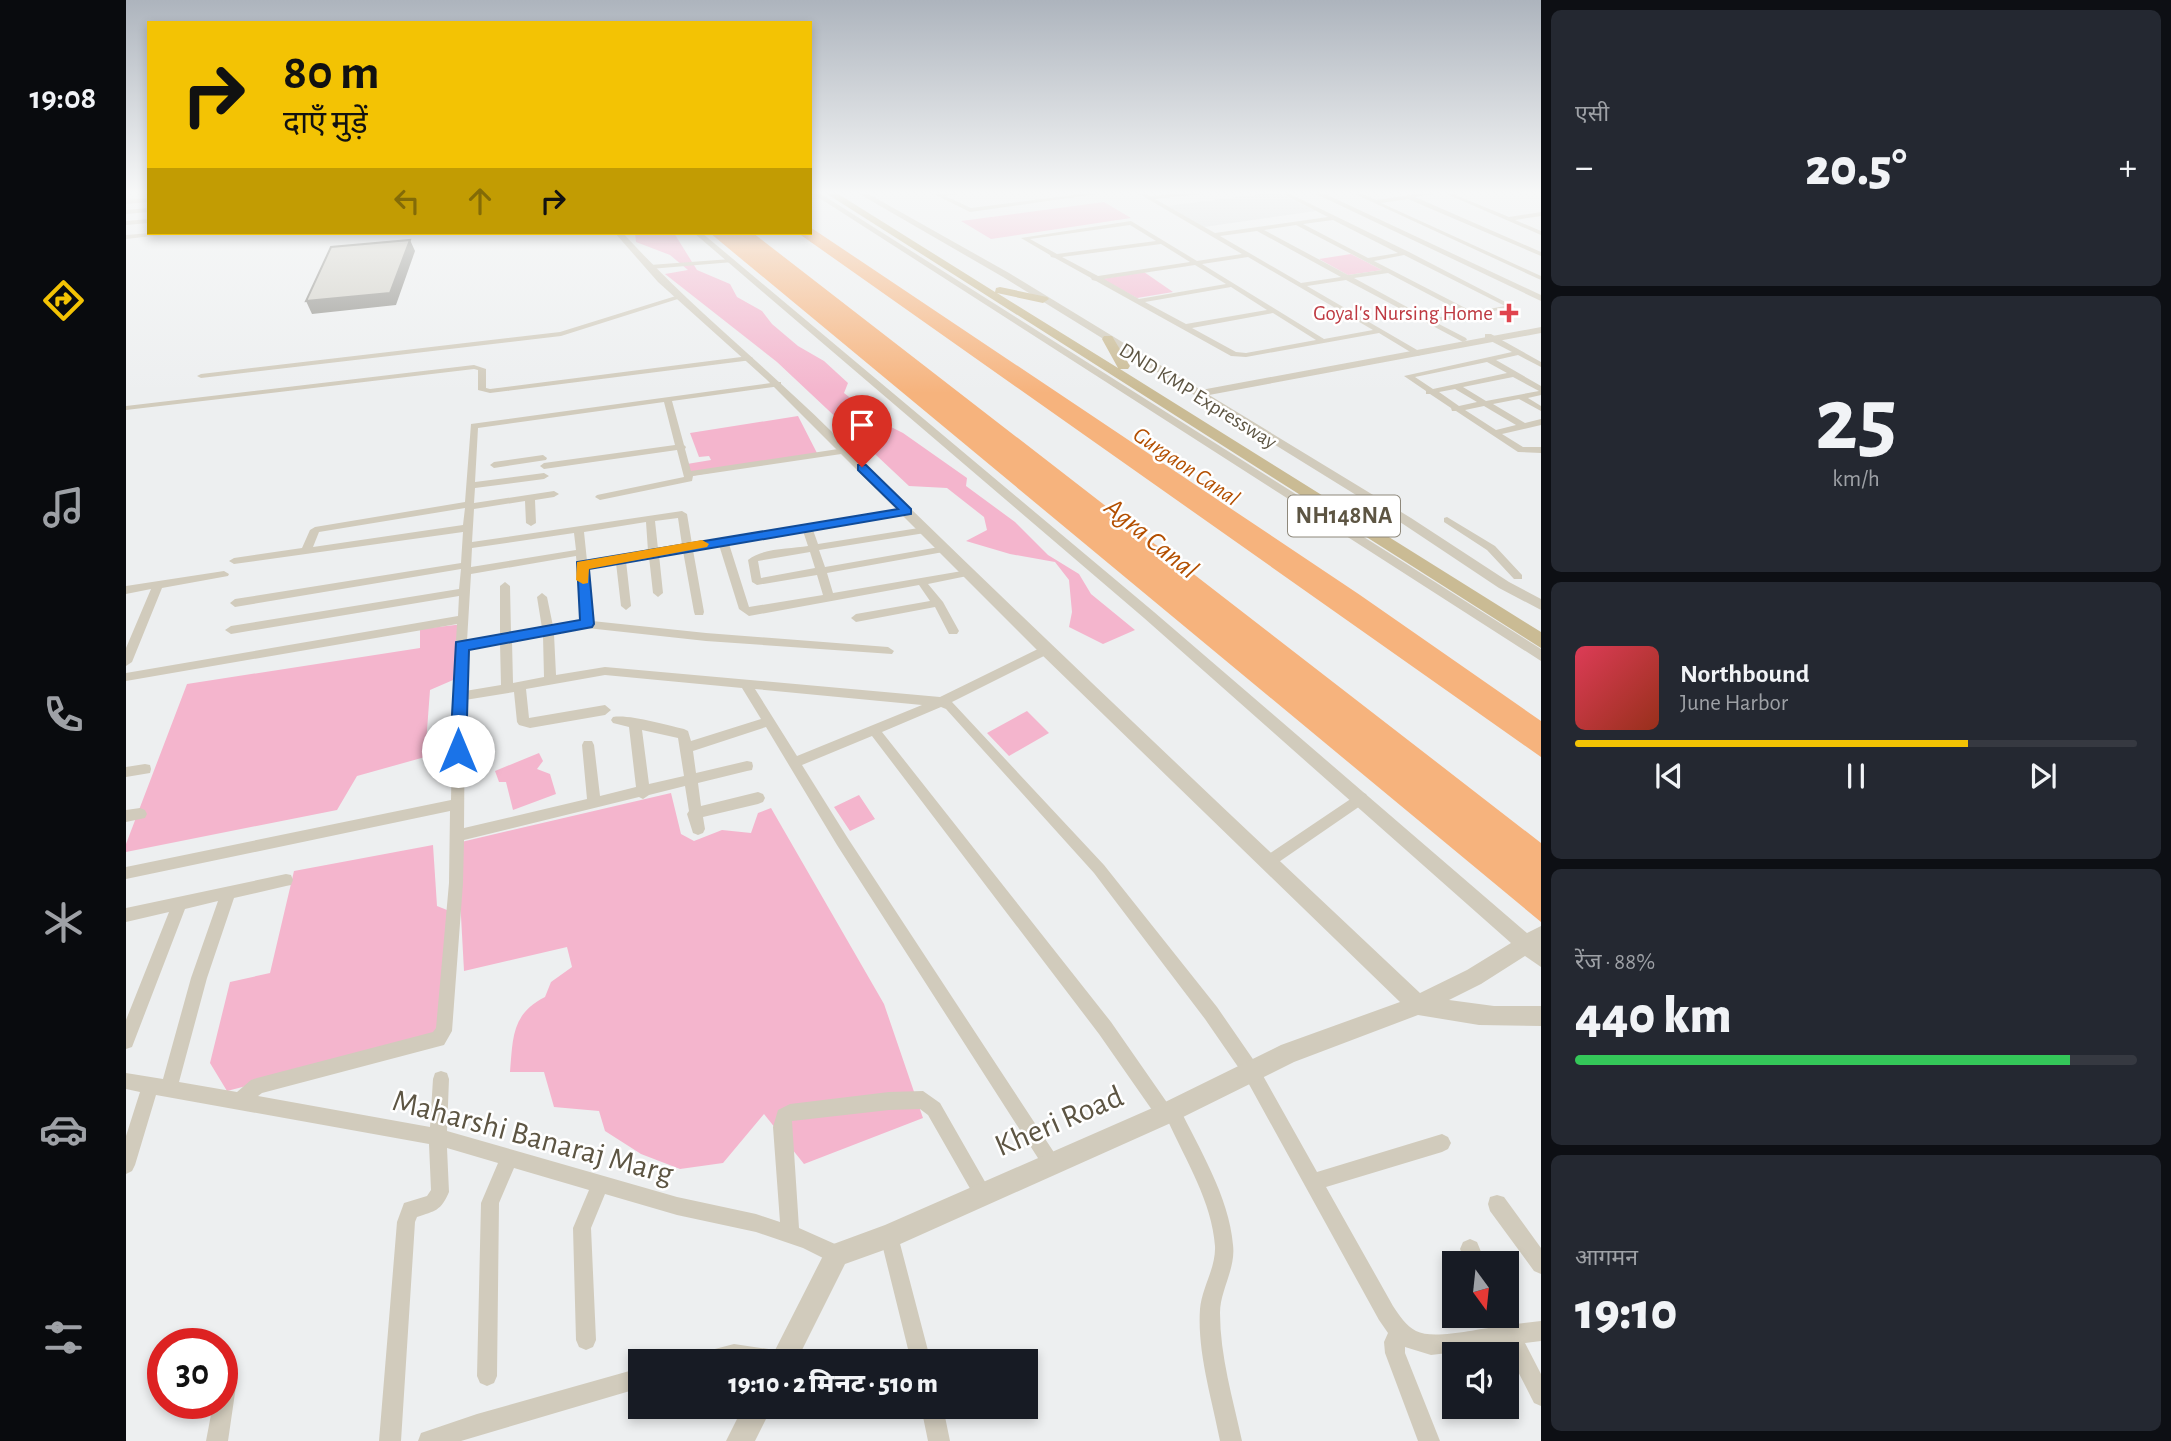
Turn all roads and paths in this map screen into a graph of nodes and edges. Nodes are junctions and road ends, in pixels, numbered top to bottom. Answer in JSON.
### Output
{"nodes":[{"id":1,"x":643,"y":259,"type":"edge"},
{"id":2,"x":933,"y":259,"type":"edge"},
{"id":3,"x":936,"y":259,"type":"edge"},
{"id":4,"x":943,"y":259,"type":"edge"},
{"id":5,"x":978,"y":259,"type":"edge"},
{"id":6,"x":1060,"y":259,"type":"edge"},
{"id":7,"x":1192,"y":259,"type":"edge"},
{"id":8,"x":1222,"y":259,"type":"edge"},
{"id":9,"x":1257,"y":259,"type":"edge"},
{"id":10,"x":1315,"y":259,"type":"edge"},
{"id":11,"x":1371,"y":259,"type":"edge"},
{"id":12,"x":1419,"y":259,"type":"edge"},
{"id":13,"x":1459,"y":259,"type":"edge"},
{"id":14,"x":1500,"y":259,"type":"edge"},
{"id":15,"x":1367,"y":260,"type":"joint"},
{"id":16,"x":732,"y":261,"type":"joint"},
{"id":17,"x":1198,"y":263,"type":"junction"},
{"id":18,"x":650,"y":267,"type":"junction"},
{"id":19,"x":1388,"y":271,"type":"junction"},
{"id":20,"x":1348,"y":277,"type":"junction"},
{"id":21,"x":1541,"y":278,"type":"edge"},
{"id":22,"x":1094,"y":279,"type":"junction"},
{"id":23,"x":1233,"y":285,"type":"junction"},
{"id":24,"x":1300,"y":285,"type":"junction"},
{"id":25,"x":997,"y":295,"type":"junction"},
{"id":26,"x":679,"y":296,"type":"junction"},
{"id":27,"x":1541,"y":298,"type":"edge"},
{"id":28,"x":1043,"y":299,"type":"junction"},
{"id":29,"x":1138,"y":302,"type":"junction"},
{"id":30,"x":1273,"y":311,"type":"junction"},
{"id":31,"x":1472,"y":314,"type":"junction"},
{"id":32,"x":1429,"y":321,"type":"junction"},
{"id":33,"x":1184,"y":327,"type":"junction"},
{"id":34,"x":1541,"y":327,"type":"edge"},
{"id":35,"x":1380,"y":331,"type":"junction"},
{"id":36,"x":1035,"y":333,"type":"junction"},
{"id":37,"x":1062,"y":337,"type":"junction"},
{"id":38,"x":1492,"y":338,"type":"junction"},
{"id":39,"x":1108,"y":339,"type":"junction"},
{"id":40,"x":1321,"y":340,"type":"junction"},
{"id":41,"x":1463,"y":340,"type":"junction"},
{"id":42,"x":1417,"y":352,"type":"junction"},
{"id":43,"x":1519,"y":353,"type":"junction"},
{"id":44,"x":749,"y":358,"type":"junction"},
{"id":45,"x":1488,"y":359,"type":"junction"},
{"id":46,"x":1541,"y":365,"type":"edge"},
{"id":47,"x":1123,"y":366,"type":"junction"},
{"id":48,"x":1516,"y":374,"type":"junction"},
{"id":49,"x":201,"y":376,"type":"dead end"},
{"id":50,"x":778,"y":384,"type":"junction"},
{"id":51,"x":1455,"y":386,"type":"junction"},
{"id":52,"x":1541,"y":391,"type":"edge"},
{"id":53,"x":1429,"y":392,"type":"junction"},
{"id":54,"x":1198,"y":394,"type":"junction"},
{"id":55,"x":1521,"y":397,"type":"junction"},
{"id":56,"x":667,"y":399,"type":"junction"},
{"id":57,"x":1485,"y":403,"type":"junction"},
{"id":58,"x":126,"y":408,"type":"edge"},
{"id":59,"x":1455,"y":408,"type":"junction"},
{"id":60,"x":1541,"y":409,"type":"edge"},
{"id":61,"x":1541,"y":422,"type":"edge"},
{"id":62,"x":1524,"y":426,"type":"junction"},
{"id":63,"x":1493,"y":433,"type":"junction"},
{"id":64,"x":682,"y":447,"type":"junction"},
{"id":65,"x":1541,"y":450,"type":"edge"},
{"id":66,"x":845,"y":451,"type":"junction"},
{"id":67,"x":543,"y":463,"type":"junction"},
{"id":68,"x":494,"y":464,"type":"dead end"},
{"id":69,"x":688,"y":474,"type":"junction"},
{"id":70,"x":470,"y":485,"type":"junction"},
{"id":71,"x":600,"y":497,"type":"dead end"},
{"id":72,"x":530,"y":498,"type":"junction"},
{"id":73,"x":469,"y":505,"type":"junction"},
{"id":74,"x":907,"y":511,"type":"junction"},
{"id":75,"x":650,"y":518,"type":"junction"},
{"id":76,"x":1447,"y":520,"type":"dead end"},
{"id":77,"x":531,"y":523,"type":"dead end"},
{"id":78,"x":807,"y":527,"type":"junction"},
{"id":79,"x":467,"y":528,"type":"junction"},
{"id":80,"x":579,"y":529,"type":"junction"},
{"id":81,"x":925,"y":530,"type":"junction"},
{"id":82,"x":723,"y":541,"type":"junction"},
{"id":83,"x":467,"y":546,"type":"junction"},
{"id":84,"x":687,"y":547,"type":"junction"},
{"id":85,"x":813,"y":549,"type":"junction"},
{"id":86,"x":945,"y":549,"type":"junction"},
{"id":87,"x":306,"y":550,"type":"junction"},
{"id":88,"x":581,"y":552,"type":"junction"},
{"id":89,"x":652,"y":553,"type":"junction"},
{"id":90,"x":621,"y":559,"type":"junction"},
{"id":91,"x":234,"y":561,"type":"dead end"},
{"id":92,"x":582,"y":565,"type":"junction"},
{"id":93,"x":466,"y":568,"type":"junction"},
{"id":94,"x":821,"y":571,"type":"junction"},
{"id":95,"x":968,"y":573,"type":"junction"},
{"id":96,"x":224,"y":574,"type":"dead end"},
{"id":97,"x":920,"y":581,"type":"junction"},
{"id":98,"x":158,"y":585,"type":"junction"},
{"id":99,"x":1504,"y":585,"type":"junction"},
{"id":100,"x":505,"y":586,"type":"dead end"},
{"id":101,"x":126,"y":590,"type":"edge"},
{"id":102,"x":466,"y":592,"type":"junction"},
{"id":103,"x":658,"y":593,"type":"dead end"},
{"id":104,"x":829,"y":596,"type":"junction"},
{"id":105,"x":542,"y":597,"type":"dead end"},
{"id":106,"x":235,"y":603,"type":"dead end"},
{"id":107,"x":937,"y":603,"type":"junction"},
{"id":108,"x":1541,"y":605,"type":"edge"},
{"id":109,"x":626,"y":606,"type":"dead end"},
{"id":110,"x":699,"y":612,"type":"dead end"},
{"id":111,"x":856,"y":618,"type":"dead end"},
{"id":112,"x":464,"y":620,"type":"junction"},
{"id":113,"x":587,"y":624,"type":"junction"},
{"id":114,"x":1541,"y":626,"type":"edge"},
{"id":115,"x":548,"y":630,"type":"junction"},
{"id":116,"x":231,"y":631,"type":"dead end"},
{"id":117,"x":953,"y":631,"type":"dead end"},
{"id":118,"x":505,"y":638,"type":"junction"},
{"id":119,"x":1541,"y":641,"type":"edge"},
{"id":120,"x":462,"y":646,"type":"junction"},
{"id":121,"x":1046,"y":650,"type":"junction"},
{"id":122,"x":888,"y":651,"type":"dead end"},
{"id":123,"x":1541,"y":656,"type":"edge"},
{"id":124,"x":126,"y":662,"type":"edge"},
{"id":125,"x":126,"y":677,"type":"edge"},
{"id":126,"x":550,"y":682,"type":"junction"},
{"id":127,"x":746,"y":684,"type":"junction"},
{"id":128,"x":513,"y":688,"type":"junction"},
{"id":129,"x":458,"y":697,"type":"junction"},
{"id":130,"x":941,"y":702,"type":"junction"},
{"id":131,"x":605,"y":710,"type":"dead end"},
{"id":132,"x":617,"y":720,"type":"dead end"},
{"id":133,"x":769,"y":721,"type":"junction"},
{"id":134,"x":635,"y":723,"type":"junction"},
{"id":135,"x":875,"y":731,"type":"junction"},
{"id":136,"x":588,"y":745,"type":"dead end"},
{"id":137,"x":685,"y":748,"type":"junction"},
{"id":138,"x":794,"y":763,"type":"junction"},
{"id":139,"x":747,"y":766,"type":"dead end"},
{"id":140,"x":145,"y":769,"type":"dead end"},
{"id":141,"x":126,"y":772,"type":"edge"},
{"id":142,"x":690,"y":781,"type":"junction"},
{"id":143,"x":643,"y":793,"type":"junction"},
{"id":144,"x":758,"y":797,"type":"dead end"},
{"id":145,"x":1360,"y":798,"type":"junction"},
{"id":146,"x":458,"y":804,"type":"junction"},
{"id":147,"x":594,"y":804,"type":"junction"},
{"id":148,"x":694,"y":814,"type":"junction"},
{"id":149,"x":698,"y":829,"type":"dead end"},
{"id":150,"x":458,"y":835,"type":"junction"},
{"id":151,"x":1268,"y":862,"type":"junction"},
{"id":152,"x":126,"y":873,"type":"edge"},
{"id":153,"x":286,"y":880,"type":"dead end"},
{"id":154,"x":229,"y":892,"type":"junction"},
{"id":155,"x":180,"y":903,"type":"junction"},
{"id":156,"x":126,"y":915,"type":"edge"},
{"id":157,"x":1537,"y":943,"type":"edge"},
{"id":158,"x":1418,"y":1006,"type":"junction"},
{"id":159,"x":1541,"y":1016,"type":"edge"},
{"id":160,"x":126,"y":1041,"type":"edge"},
{"id":161,"x":1251,"y":1072,"type":"junction"},
{"id":162,"x":441,"y":1079,"type":"dead end"},
{"id":163,"x":126,"y":1081,"type":"edge"},
{"id":164,"x":150,"y":1086,"type":"junction"},
{"id":165,"x":169,"y":1090,"type":"junction"},
{"id":166,"x":239,"y":1102,"type":"junction"},
{"id":167,"x":1168,"y":1112,"type":"junction"},
{"id":168,"x":438,"y":1137,"type":"junction"},
{"id":169,"x":1442,"y":1143,"type":"dead end"},
{"id":170,"x":509,"y":1157,"type":"junction"},
{"id":171,"x":1051,"y":1163,"type":"junction"},
{"id":172,"x":126,"y":1165,"type":"edge"},
{"id":173,"x":1313,"y":1182,"type":"junction"},
{"id":174,"x":600,"y":1184,"type":"junction"},
{"id":175,"x":982,"y":1193,"type":"junction"},
{"id":176,"x":1497,"y":1204,"type":"dead end"},
{"id":177,"x":790,"y":1234,"type":"junction"},
{"id":178,"x":889,"y":1236,"type":"junction"},
{"id":179,"x":837,"y":1255,"type":"junction"},
{"id":180,"x":1541,"y":1264,"type":"edge"},
{"id":181,"x":1519,"y":1327,"type":"edge"},
{"id":182,"x":1495,"y":1328,"type":"edge"},
{"id":183,"x":1507,"y":1328,"type":"edge"},
{"id":184,"x":1541,"y":1331,"type":"edge"},
{"id":185,"x":1401,"y":1334,"type":"junction"},
{"id":186,"x":586,"y":1340,"type":"dead end"},
{"id":187,"x":788,"y":1349,"type":"edge"},
{"id":188,"x":912,"y":1349,"type":"edge"},
{"id":189,"x":486,"y":1376,"type":"dead end"},
{"id":190,"x":628,"y":1381,"type":"edge"},
{"id":191,"x":1541,"y":1396,"type":"edge"},
{"id":192,"x":221,"y":1419,"type":"edge"},
{"id":193,"x":752,"y":1419,"type":"edge"},
{"id":194,"x":934,"y":1419,"type":"edge"},
{"id":195,"x":217,"y":1441,"type":"edge"},
{"id":196,"x":390,"y":1441,"type":"edge"},
{"id":197,"x":429,"y":1441,"type":"edge"},
{"id":198,"x":740,"y":1441,"type":"edge"},
{"id":199,"x":939,"y":1441,"type":"edge"},
{"id":200,"x":1231,"y":1441,"type":"edge"},
{"id":201,"x":1429,"y":1441,"type":"edge"}],
"edges":[{"from":1,"to":18,"type":"street"},
{"from":2,"to":25,"type":"street"},
{"from":3,"to":25,"type":"highway","name":"DND KMP Expressway","number":"NH148NA"},
{"from":4,"to":25,"type":"highway","name":"DND KMP Expressway","number":"NH148NA"},
{"from":5,"to":28,"type":"street"},
{"from":6,"to":22,"type":"street"},
{"from":7,"to":17,"type":"street"},
{"from":8,"to":17,"type":"street"},
{"from":9,"to":24,"type":"street"},
{"from":10,"to":20,"type":"street"},
{"from":11,"to":15,"type":"street"},
{"from":12,"to":31,"type":"street"},
{"from":13,"to":27,"type":"street"},
{"from":14,"to":21,"type":"street"},
{"from":15,"to":19,"type":"street"},
{"from":16,"to":18,"type":"street"},
{"from":16,"to":145,"type":"street"},
{"from":17,"to":22,"type":"street"},
{"from":17,"to":23,"type":"street"},
{"from":18,"to":26,"type":"street"},
{"from":19,"to":20,"type":"street"},
{"from":19,"to":31,"type":"street"},
{"from":20,"to":24,"type":"street"},
{"from":20,"to":32,"type":"street"},
{"from":22,"to":29,"type":"street"},
{"from":23,"to":29,"type":"street"},
{"from":23,"to":30,"type":"street"},
{"from":24,"to":35,"type":"street"},
{"from":25,"to":28,"type":"highway"},
{"from":25,"to":36,"type":"street"},
{"from":25,"to":37,"type":"highway","name":"DND KMP Expressway","number":"NH148NA"},
{"from":25,"to":47,"type":"highway","name":"DND KMP Expressway","number":"NH148NA"},
{"from":26,"to":44,"type":"street"},
{"from":26,"to":49,"type":"street"},
{"from":28,"to":39,"type":"street"},
{"from":29,"to":33,"type":"street"},
{"from":30,"to":33,"type":"street"},
{"from":30,"to":40,"type":"street"},
{"from":31,"to":32,"type":"street"},
{"from":32,"to":41,"type":"street"},
{"from":33,"to":40,"type":"street"},
{"from":34,"to":38,"type":"street"},
{"from":35,"to":40,"type":"street"},
{"from":35,"to":42,"type":"street"},
{"from":36,"to":37,"type":"highway"},
{"from":36,"to":123,"type":"street"},
{"from":37,"to":119,"type":"highway","name":"DND KMP Expressway","number":"NH148NA"},
{"from":38,"to":41,"type":"street"},
{"from":38,"to":42,"type":"street"},
{"from":38,"to":43,"type":"street"},
{"from":39,"to":47,"type":"highway"},
{"from":39,"to":54,"type":"street"},
{"from":41,"to":42,"type":"street"},
{"from":42,"to":54,"type":"street"},
{"from":43,"to":45,"type":"street"},
{"from":43,"to":46,"type":"street"},
{"from":44,"to":50,"type":"street"},
{"from":44,"to":58,"type":"street"},
{"from":45,"to":48,"type":"street"},
{"from":45,"to":53,"type":"street"},
{"from":47,"to":114,"type":"highway","name":"DND KMP Expressway","number":"NH148NA"},
{"from":48,"to":51,"type":"street"},
{"from":48,"to":52,"type":"street"},
{"from":50,"to":56,"type":"street"},
{"from":50,"to":66,"type":"street"},
{"from":51,"to":53,"type":"street"},
{"from":51,"to":57,"type":"street"},
{"from":52,"to":55,"type":"street"},
{"from":53,"to":59,"type":"street"},
{"from":54,"to":99,"type":"street"},
{"from":55,"to":57,"type":"street"},
{"from":55,"to":60,"type":"street"},
{"from":56,"to":64,"type":"street"},
{"from":56,"to":70,"type":"street"},
{"from":57,"to":59,"type":"street"},
{"from":57,"to":62,"type":"street"},
{"from":59,"to":63,"type":"street"},
{"from":61,"to":62,"type":"street"},
{"from":62,"to":63,"type":"street"},
{"from":63,"to":65,"type":"street"},
{"from":64,"to":67,"type":"street"},
{"from":64,"to":69,"type":"street"},
{"from":66,"to":69,"type":"street"},
{"from":66,"to":74,"type":"street"},
{"from":67,"to":68,"type":"street"},
{"from":67,"to":70,"type":"street"},
{"from":67,"to":72,"type":"street"},
{"from":69,"to":71,"type":"street"},
{"from":70,"to":73,"type":"street"},
{"from":72,"to":73,"type":"street"},
{"from":72,"to":77,"type":"street"},
{"from":73,"to":79,"type":"street"},
{"from":73,"to":87,"type":"street"},
{"from":74,"to":78,"type":"street"},
{"from":74,"to":81,"type":"street"},
{"from":75,"to":80,"type":"street"},
{"from":75,"to":84,"type":"street"},
{"from":75,"to":89,"type":"street"},
{"from":76,"to":99,"type":"street"},
{"from":78,"to":82,"type":"street"},
{"from":78,"to":85,"type":"street"},
{"from":79,"to":83,"type":"street"},
{"from":79,"to":87,"type":"street"},
{"from":80,"to":83,"type":"street"},
{"from":80,"to":88,"type":"street"},
{"from":81,"to":85,"type":"street"},
{"from":81,"to":86,"type":"street"},
{"from":82,"to":84,"type":"street"},
{"from":82,"to":104,"type":"street"},
{"from":83,"to":93,"type":"street"},
{"from":84,"to":89,"type":"street"},
{"from":84,"to":110,"type":"street"},
{"from":85,"to":94,"type":"street"},
{"from":85,"to":94,"type":"street"},
{"from":86,"to":94,"type":"street"},
{"from":86,"to":95,"type":"street"},
{"from":87,"to":91,"type":"street"},
{"from":88,"to":92,"type":"street"},
{"from":88,"to":93,"type":"street"},
{"from":89,"to":90,"type":"street"},
{"from":89,"to":103,"type":"street"},
{"from":90,"to":92,"type":"street"},
{"from":90,"to":109,"type":"street"},
{"from":92,"to":113,"type":"street"},
{"from":93,"to":102,"type":"street"},
{"from":93,"to":106,"type":"street"},
{"from":94,"to":104,"type":"street"},
{"from":95,"to":97,"type":"street"},
{"from":95,"to":121,"type":"street"},
{"from":96,"to":98,"type":"street"},
{"from":97,"to":104,"type":"street"},
{"from":97,"to":107,"type":"street"},
{"from":98,"to":101,"type":"street"},
{"from":98,"to":124,"type":"street"},
{"from":99,"to":108,"type":"street"},
{"from":100,"to":118,"type":"street"},
{"from":102,"to":112,"type":"street"},
{"from":102,"to":116,"type":"street"},
{"from":105,"to":115,"type":"street"},
{"from":107,"to":111,"type":"street"},
{"from":107,"to":117,"type":"street"},
{"from":112,"to":120,"type":"street"},
{"from":112,"to":125,"type":"street"},
{"from":113,"to":115,"type":"street"},
{"from":113,"to":122,"type":"street"},
{"from":115,"to":118,"type":"street"},
{"from":115,"to":126,"type":"street"},
{"from":118,"to":120,"type":"street"},
{"from":118,"to":128,"type":"street"},
{"from":120,"to":129,"type":"street"},
{"from":121,"to":130,"type":"street"},
{"from":121,"to":151,"type":"street"},
{"from":126,"to":127,"type":"street"},
{"from":126,"to":128,"type":"street"},
{"from":127,"to":130,"type":"street"},
{"from":127,"to":133,"type":"street"},
{"from":128,"to":129,"type":"street"},
{"from":128,"to":131,"type":"street"},
{"from":129,"to":146,"type":"street"},
{"from":130,"to":135,"type":"street"},
{"from":130,"to":161,"type":"street"},
{"from":132,"to":134,"type":"street"},
{"from":133,"to":137,"type":"street"},
{"from":133,"to":138,"type":"street"},
{"from":134,"to":137,"type":"street"},
{"from":134,"to":143,"type":"street"},
{"from":135,"to":138,"type":"street"},
{"from":135,"to":167,"type":"street"},
{"from":136,"to":147,"type":"street"},
{"from":137,"to":142,"type":"street"},
{"from":138,"to":171,"type":"street"},
{"from":139,"to":142,"type":"street"},
{"from":140,"to":141,"type":"street"},
{"from":142,"to":143,"type":"street"},
{"from":142,"to":148,"type":"street"},
{"from":143,"to":147,"type":"street"},
{"from":144,"to":148,"type":"street"},
{"from":145,"to":151,"type":"street"},
{"from":145,"to":157,"type":"street"},
{"from":146,"to":150,"type":"street"},
{"from":146,"to":152,"type":"street"},
{"from":147,"to":150,"type":"street"},
{"from":148,"to":149,"type":"street"},
{"from":150,"to":166,"type":"street"},
{"from":151,"to":158,"type":"street"},
{"from":153,"to":154,"type":"street"},
{"from":154,"to":155,"type":"street"},
{"from":154,"to":165,"type":"street"},
{"from":155,"to":156,"type":"street"},
{"from":155,"to":160,"type":"street"},
{"from":157,"to":158,"type":"street","name":"Kheri Road"},
{"from":158,"to":159,"type":"street"},
{"from":158,"to":161,"type":"street","name":"Kheri Road"},
{"from":161,"to":167,"type":"street","name":"Kheri Road"},
{"from":161,"to":173,"type":"street"},
{"from":162,"to":168,"type":"street"},
{"from":163,"to":164,"type":"street","name":"Maharshi Banaraj Marg"},
{"from":164,"to":165,"type":"street","name":"Maharshi Banaraj Marg"},
{"from":164,"to":172,"type":"street"},
{"from":165,"to":166,"type":"street","name":"Maharshi Banaraj Marg"},
{"from":166,"to":168,"type":"street","name":"Maharshi Banaraj Marg"},
{"from":167,"to":171,"type":"street","name":"Kheri Road"},
{"from":167,"to":200,"type":"street"},
{"from":168,"to":170,"type":"street","name":"Maharshi Banaraj Marg"},
{"from":168,"to":196,"type":"street"},
{"from":169,"to":173,"type":"street"},
{"from":170,"to":174,"type":"street","name":"Maharshi Banaraj Marg"},
{"from":170,"to":189,"type":"street"},
{"from":171,"to":175,"type":"street","name":"Kheri Road"},
{"from":173,"to":185,"type":"street"},
{"from":174,"to":177,"type":"street","name":"Maharshi Banaraj Marg"},
{"from":174,"to":186,"type":"street"},
{"from":175,"to":177,"type":"street"},
{"from":175,"to":178,"type":"street","name":"Kheri Road"},
{"from":176,"to":180,"type":"street"},
{"from":177,"to":179,"type":"street","name":"Maharshi Banaraj Marg"},
{"from":178,"to":179,"type":"street","name":"Kheri Road"},
{"from":178,"to":188,"type":"street"},
{"from":179,"to":187,"type":"street"},
{"from":181,"to":184,"type":"street"},
{"from":182,"to":185,"type":"street"},
{"from":183,"to":191,"type":"street"},
{"from":185,"to":201,"type":"street"},
{"from":190,"to":197,"type":"street"},
{"from":192,"to":195,"type":"street"},
{"from":193,"to":198,"type":"street"},
{"from":194,"to":199,"type":"street"}]}
